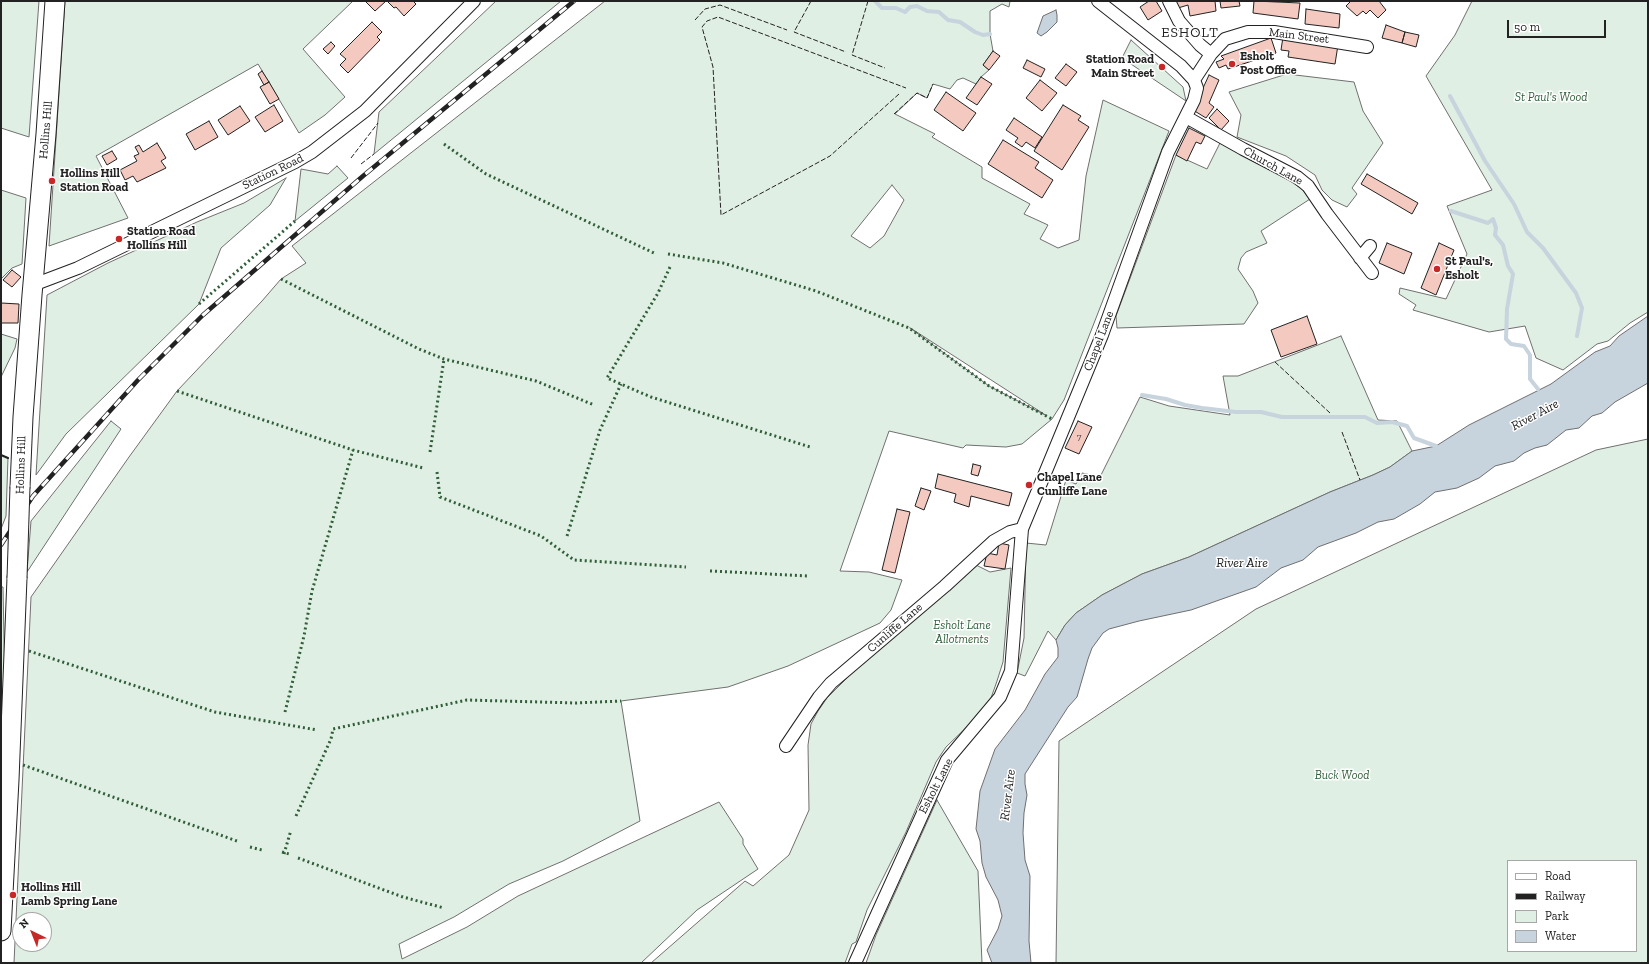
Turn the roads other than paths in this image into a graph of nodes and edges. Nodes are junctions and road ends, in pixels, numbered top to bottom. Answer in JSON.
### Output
{"nodes":[{"id":1,"x":55,"y":1,"type":"edge"},
{"id":2,"x":474,"y":1,"type":"edge"},
{"id":3,"x":1098,"y":1,"type":"edge"},
{"id":4,"x":1169,"y":1,"type":"edge"},
{"id":5,"x":1367,"y":47,"type":"dead end"},
{"id":6,"x":1211,"y":54,"type":"junction"},
{"id":7,"x":1194,"y":80,"type":"junction"},
{"id":8,"x":1186,"y":117,"type":"junction"},
{"id":9,"x":1370,"y":246,"type":"dead end"},
{"id":10,"x":1360,"y":258,"type":"junction"},
{"id":11,"x":1372,"y":273,"type":"dead end"},
{"id":12,"x":33,"y":285,"type":"junction"},
{"id":13,"x":1022,"y":529,"type":"junction"},
{"id":14,"x":1020,"y":566,"type":"joint"},
{"id":15,"x":786,"y":746,"type":"dead end"},
{"id":16,"x":1,"y":931,"type":"edge"},
{"id":17,"x":855,"y":963,"type":"edge"}],
"edges":[{"from":1,"to":12,"type":"main road","name":"Hollins Hill"},
{"from":2,"to":12,"type":"street","name":"Station Road"},
{"from":3,"to":7,"type":"street"},
{"from":4,"to":6,"type":"street"},
{"from":5,"to":6,"type":"street","name":"Main Street"},
{"from":6,"to":7,"type":"street","name":"Main Street"},
{"from":7,"to":8,"type":"street"},
{"from":8,"to":10,"type":"street","name":"Church Lane"},
{"from":8,"to":13,"type":"street","name":"Chapel Lane"},
{"from":9,"to":10,"type":"street"},
{"from":10,"to":11,"type":"street","name":"Church Lane"},
{"from":12,"to":16,"type":"main road","name":"Hollins Hill","bridge":true},
{"from":13,"to":14,"type":"street","name":"Chapel Lane"},
{"from":13,"to":15,"type":"street","name":"Cunliffe Lane"},
{"from":14,"to":17,"type":"street","name":"Esholt Lane"}]}
